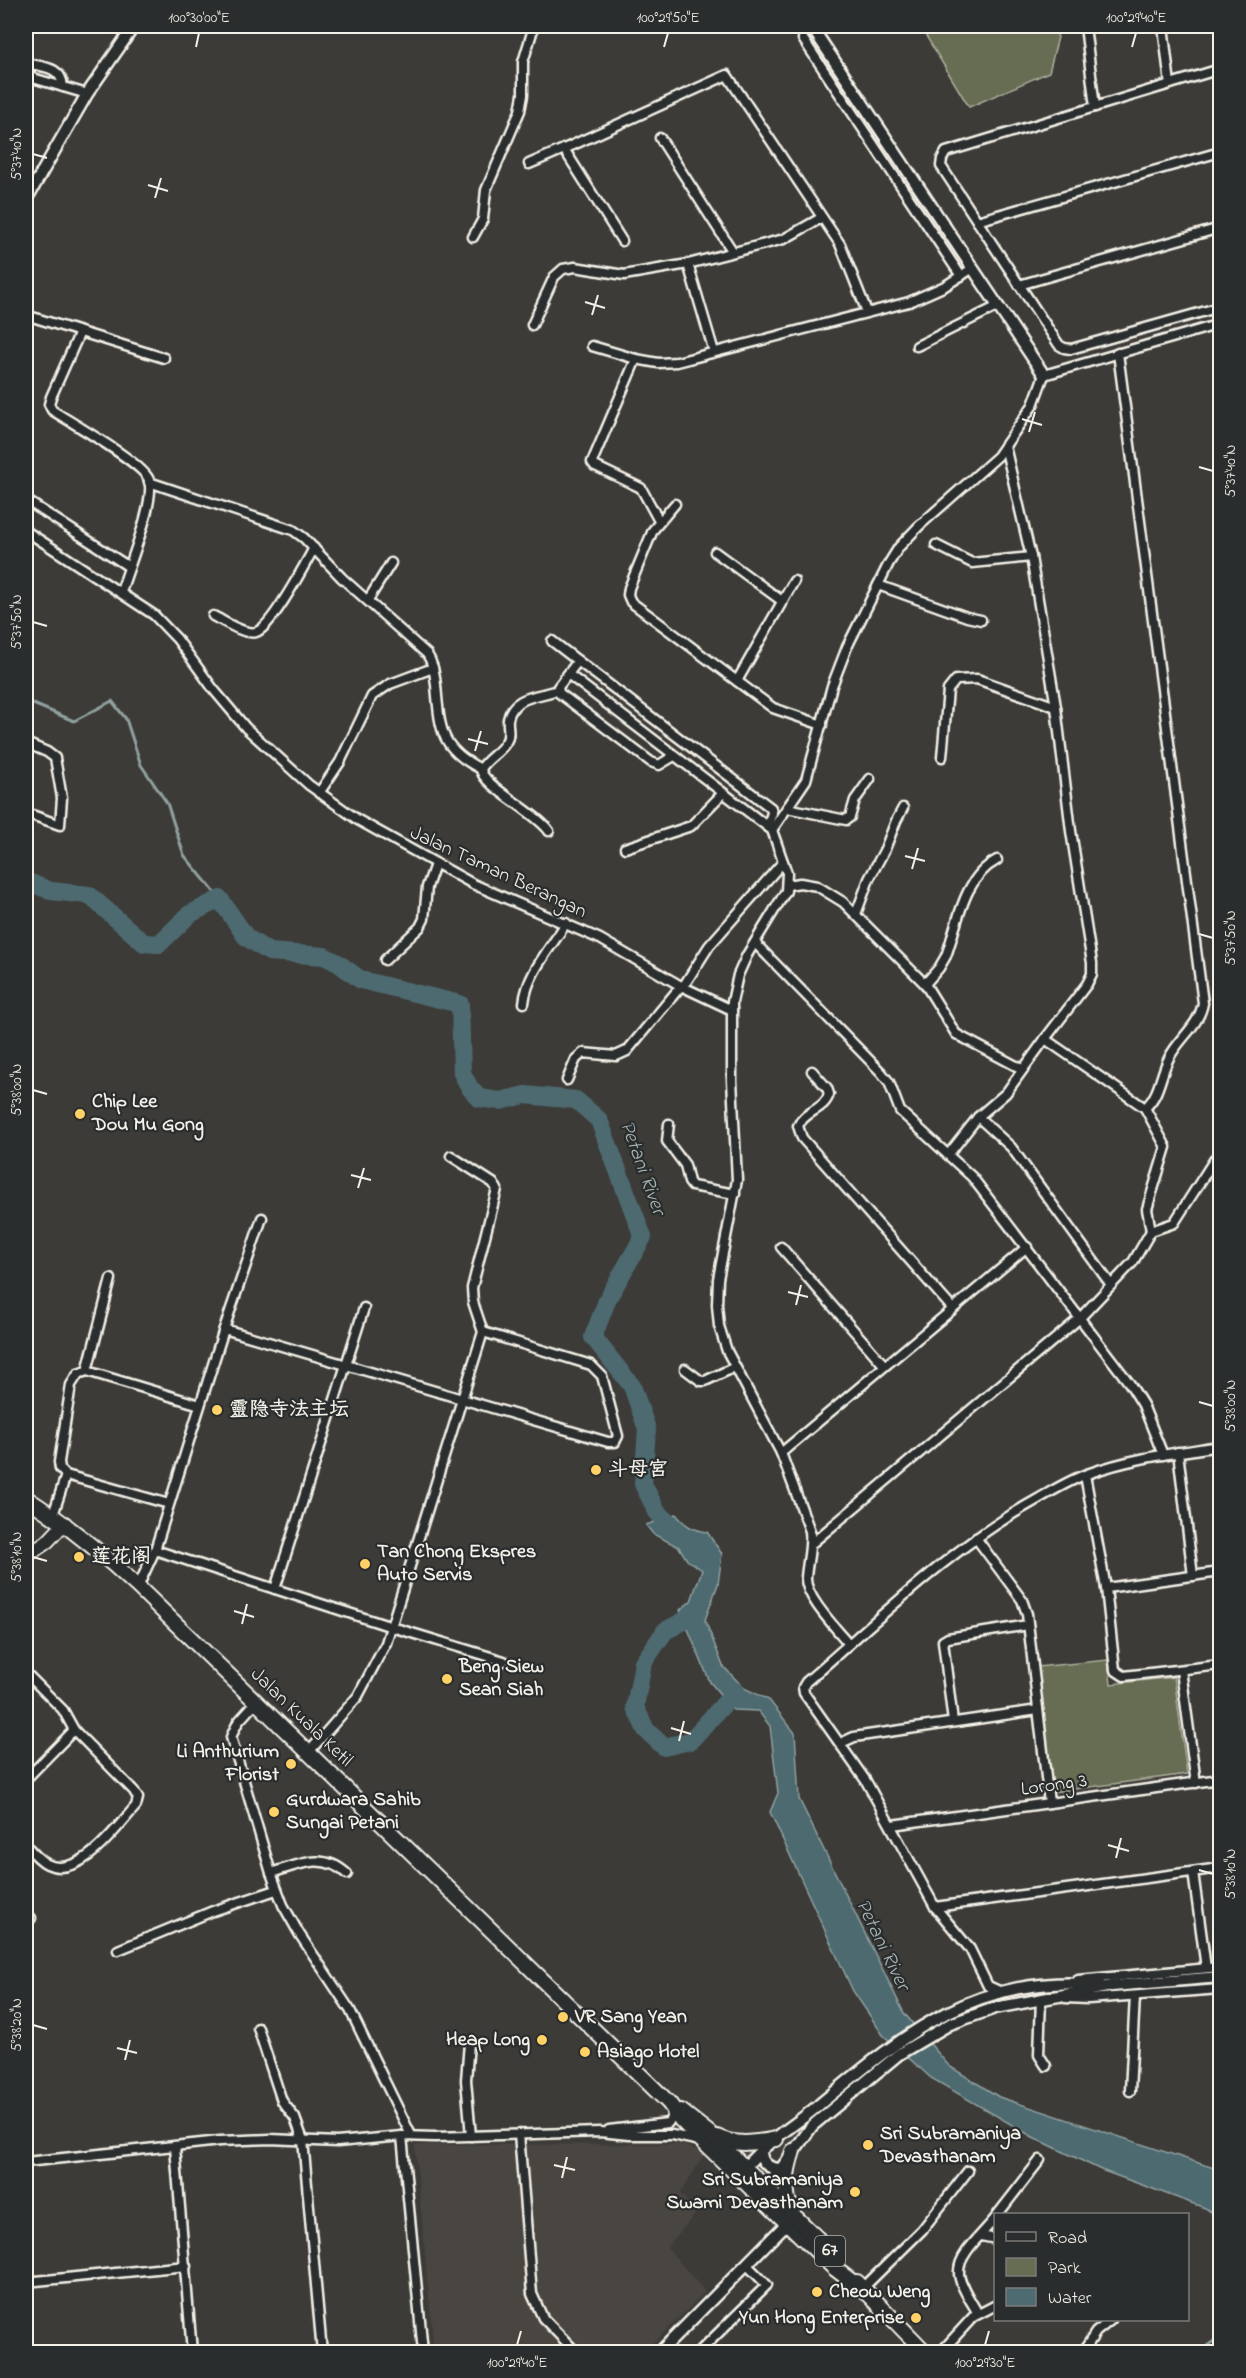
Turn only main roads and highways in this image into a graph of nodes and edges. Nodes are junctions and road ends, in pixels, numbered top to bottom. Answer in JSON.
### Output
{"nodes":[{"id":1,"x":26,"y":1498,"type":"edge"},
{"id":2,"x":59,"y":1519,"type":"junction"},
{"id":3,"x":26,"y":1556,"type":"edge"},
{"id":4,"x":706,"y":2137,"type":"junction"},
{"id":5,"x":776,"y":2139,"type":"road end"},
{"id":6,"x":793,"y":2151,"type":"road end"},
{"id":7,"x":791,"y":2220,"type":"junction"},
{"id":8,"x":925,"y":2352,"type":"edge"}],
"edges":[{"from":1,"to":2,"type":"main road","name":"Jalan Kuala Ketil","number":"67"},
{"from":2,"to":3,"type":"main road"},
{"from":2,"to":4,"type":"main road","name":"Jalan Kuala Ketil","number":"67"},
{"from":4,"to":5,"type":"main road"},
{"from":4,"to":7,"type":"main road","name":"Jalan Kuala Ketil","number":"67"},
{"from":6,"to":7,"type":"main road"},
{"from":7,"to":8,"type":"main road","name":"Jalan Kuala Ketil","number":"67"}]}
